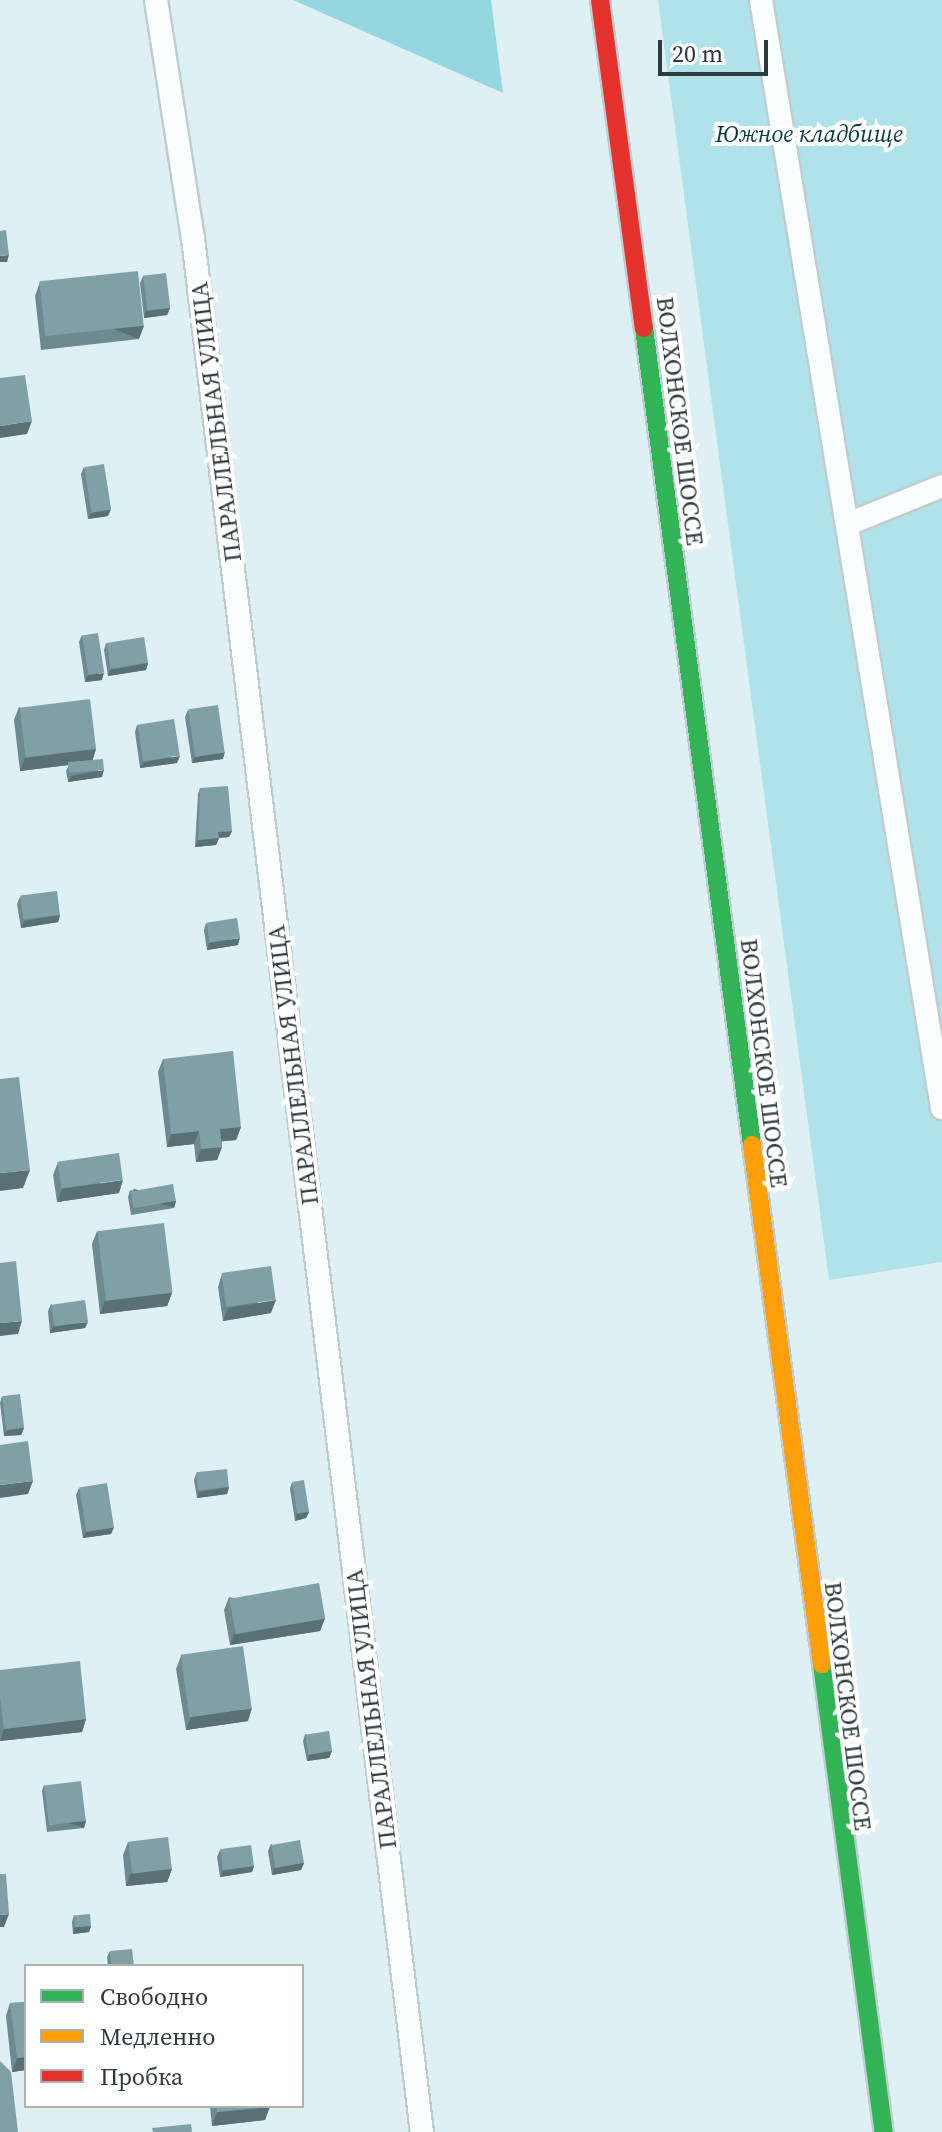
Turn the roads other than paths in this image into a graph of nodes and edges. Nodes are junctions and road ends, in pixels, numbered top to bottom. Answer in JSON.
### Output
{"nodes":[{"id":1,"x":156,"y":0,"type":"edge"},
{"id":2,"x":600,"y":0,"type":"edge"},
{"id":3,"x":761,"y":0,"type":"edge"},
{"id":4,"x":942,"y":486,"type":"edge"},
{"id":5,"x":848,"y":524,"type":"junction"},
{"id":6,"x":942,"y":1108,"type":"edge"},
{"id":7,"x":422,"y":2132,"type":"edge"},
{"id":8,"x":884,"y":2132,"type":"edge"}],
"edges":[{"from":1,"to":7,"type":"lane","name":"ПАРАЛЛЕЛЬНАЯ УЛИЦА"},
{"from":2,"to":8,"type":"main road","name":"ВОЛХОНСКОЕ ШОССЕ"},
{"from":3,"to":5,"type":"lane"},
{"from":4,"to":5,"type":"lane"},
{"from":5,"to":6,"type":"lane"}]}
